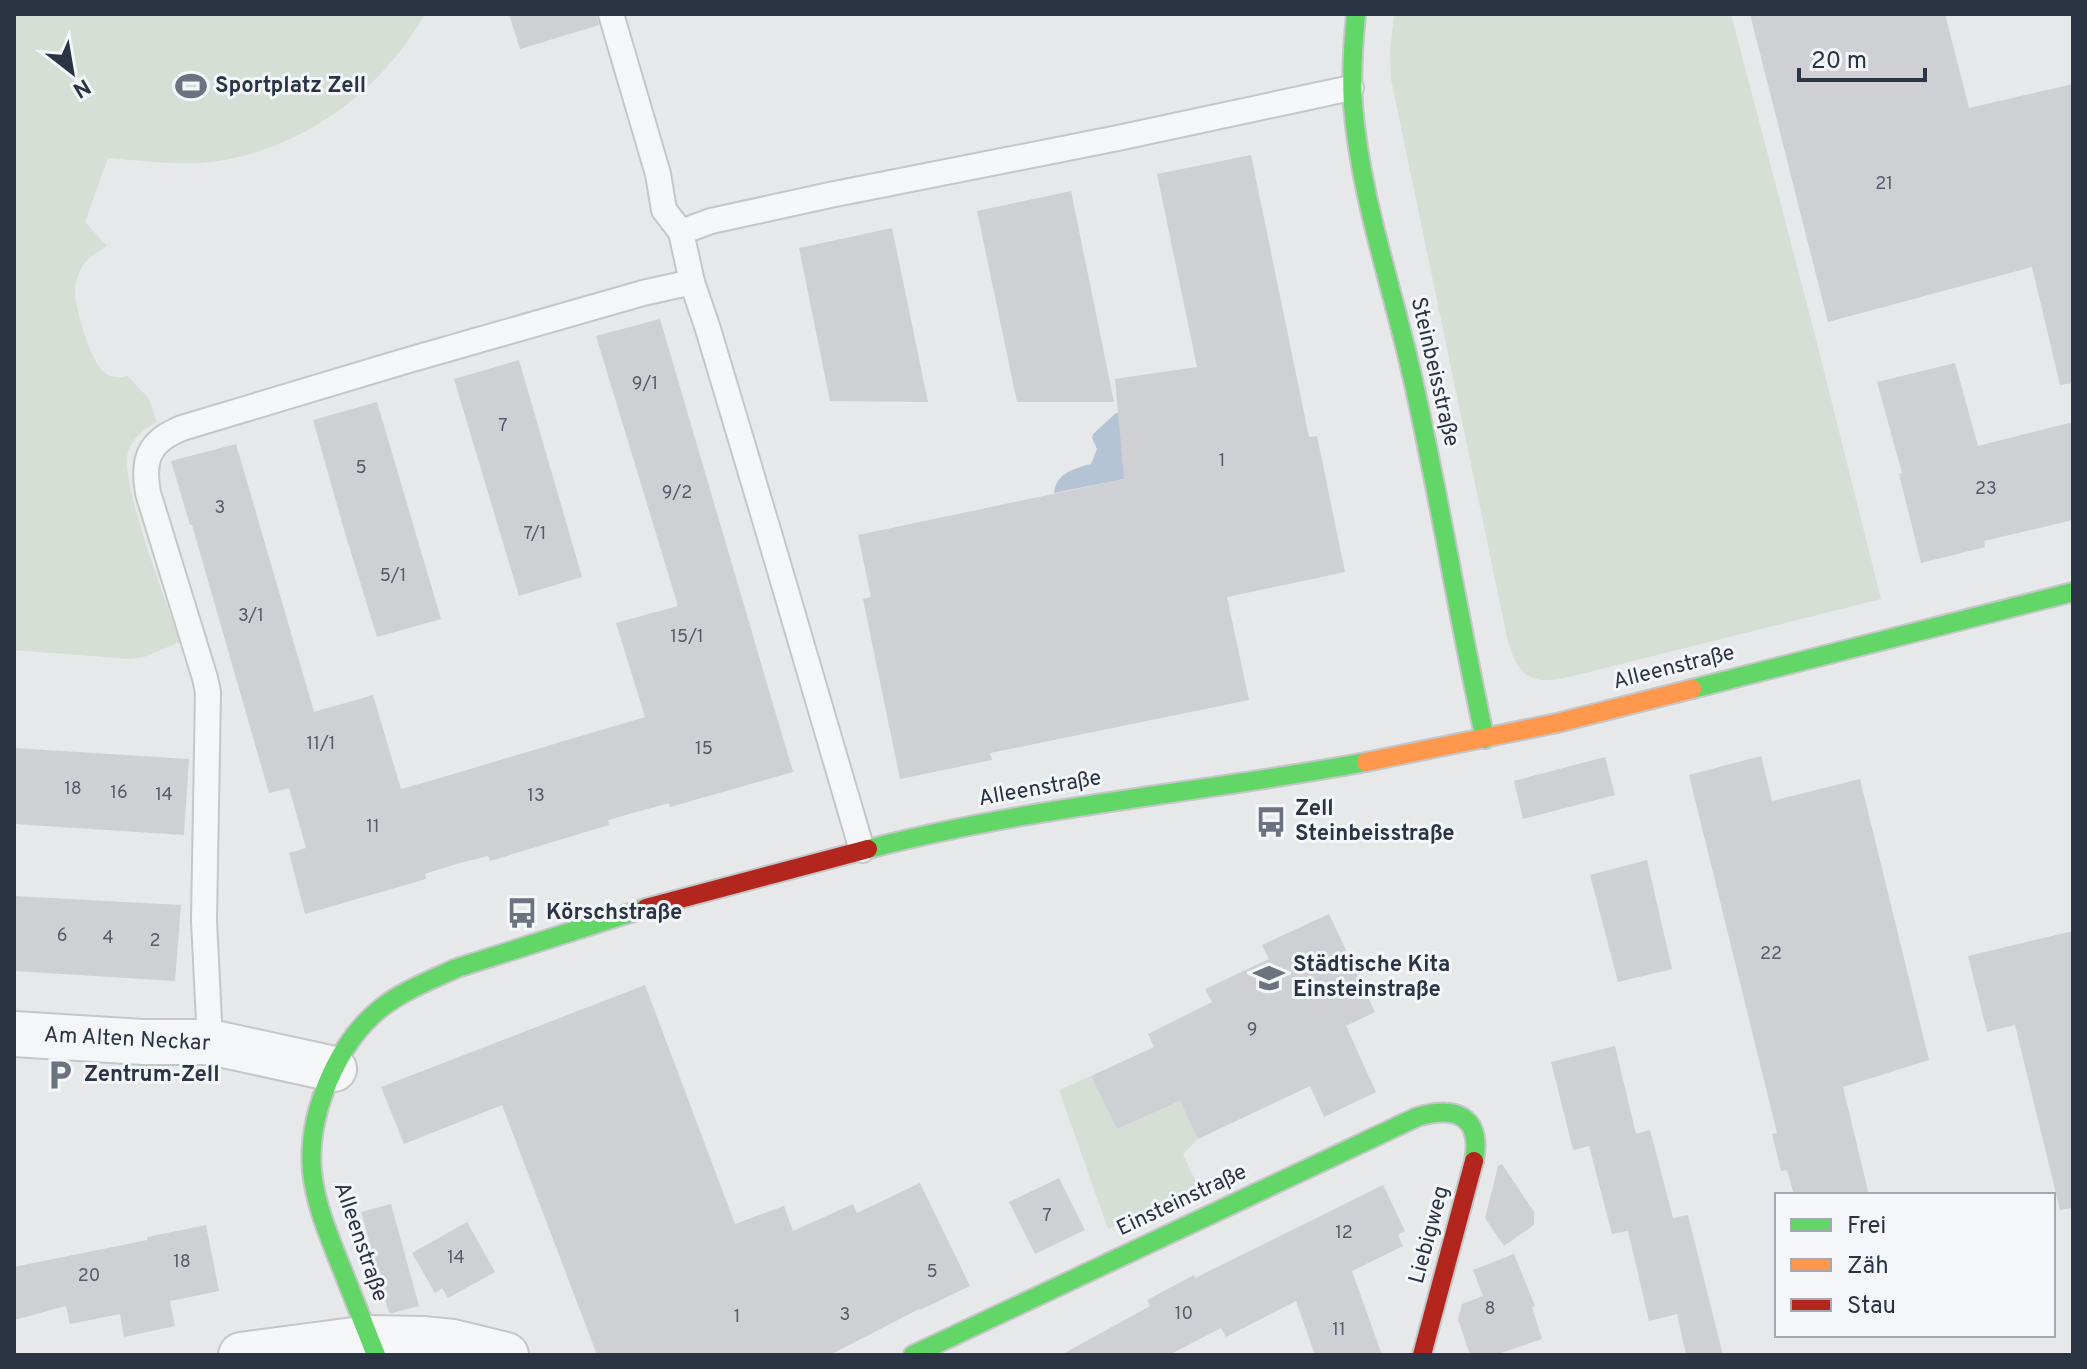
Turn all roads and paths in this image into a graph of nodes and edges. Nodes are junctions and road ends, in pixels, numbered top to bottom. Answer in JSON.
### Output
{"nodes":[{"id":1,"x":611,"y":14,"type":"edge"},
{"id":2,"x":1356,"y":14,"type":"edge"},
{"id":3,"x":1351,"y":88,"type":"junction"},
{"id":4,"x":681,"y":232,"type":"junction"},
{"id":5,"x":692,"y":282,"type":"junction"},
{"id":6,"x":2073,"y":592,"type":"edge"},
{"id":7,"x":1485,"y":739,"type":"junction"},
{"id":8,"x":862,"y":850,"type":"junction"},
{"id":9,"x":14,"y":1034,"type":"edge"},
{"id":10,"x":210,"y":1042,"type":"junction"},
{"id":11,"x":334,"y":1069,"type":"junction"},
{"id":12,"x":1472,"y":1126,"type":"joint"},
{"id":13,"x":372,"y":1346,"type":"edge"},
{"id":14,"x":241,"y":1355,"type":"edge"},
{"id":15,"x":506,"y":1355,"type":"edge"},
{"id":16,"x":913,"y":1355,"type":"edge"},
{"id":17,"x":1422,"y":1355,"type":"edge"}],
"edges":[{"from":1,"to":4,"type":"lane"},
{"from":2,"to":3,"type":"street","name":"Steinbeisstraße"},
{"from":3,"to":4,"type":"lane"},
{"from":3,"to":7,"type":"street","name":"Steinbeisstraße"},
{"from":4,"to":5,"type":"lane"},
{"from":5,"to":8,"type":"lane"},
{"from":5,"to":10,"type":"lane"},
{"from":6,"to":7,"type":"street","name":"Alleenstraße"},
{"from":7,"to":8,"type":"street","name":"Alleenstraße"},
{"from":8,"to":11,"type":"street","name":"Alleenstraße"},
{"from":9,"to":10,"type":"street","name":"Am Alten Neckar"},
{"from":10,"to":11,"type":"street","name":"Am Alten Neckar"},
{"from":11,"to":13,"type":"street","name":"Alleenstraße"},
{"from":12,"to":16,"type":"street","name":"Einsteinstraße"},
{"from":12,"to":17,"type":"street","name":"Liebigweg"},
{"from":13,"to":14,"type":"street"},
{"from":13,"to":15,"type":"street"}]}
